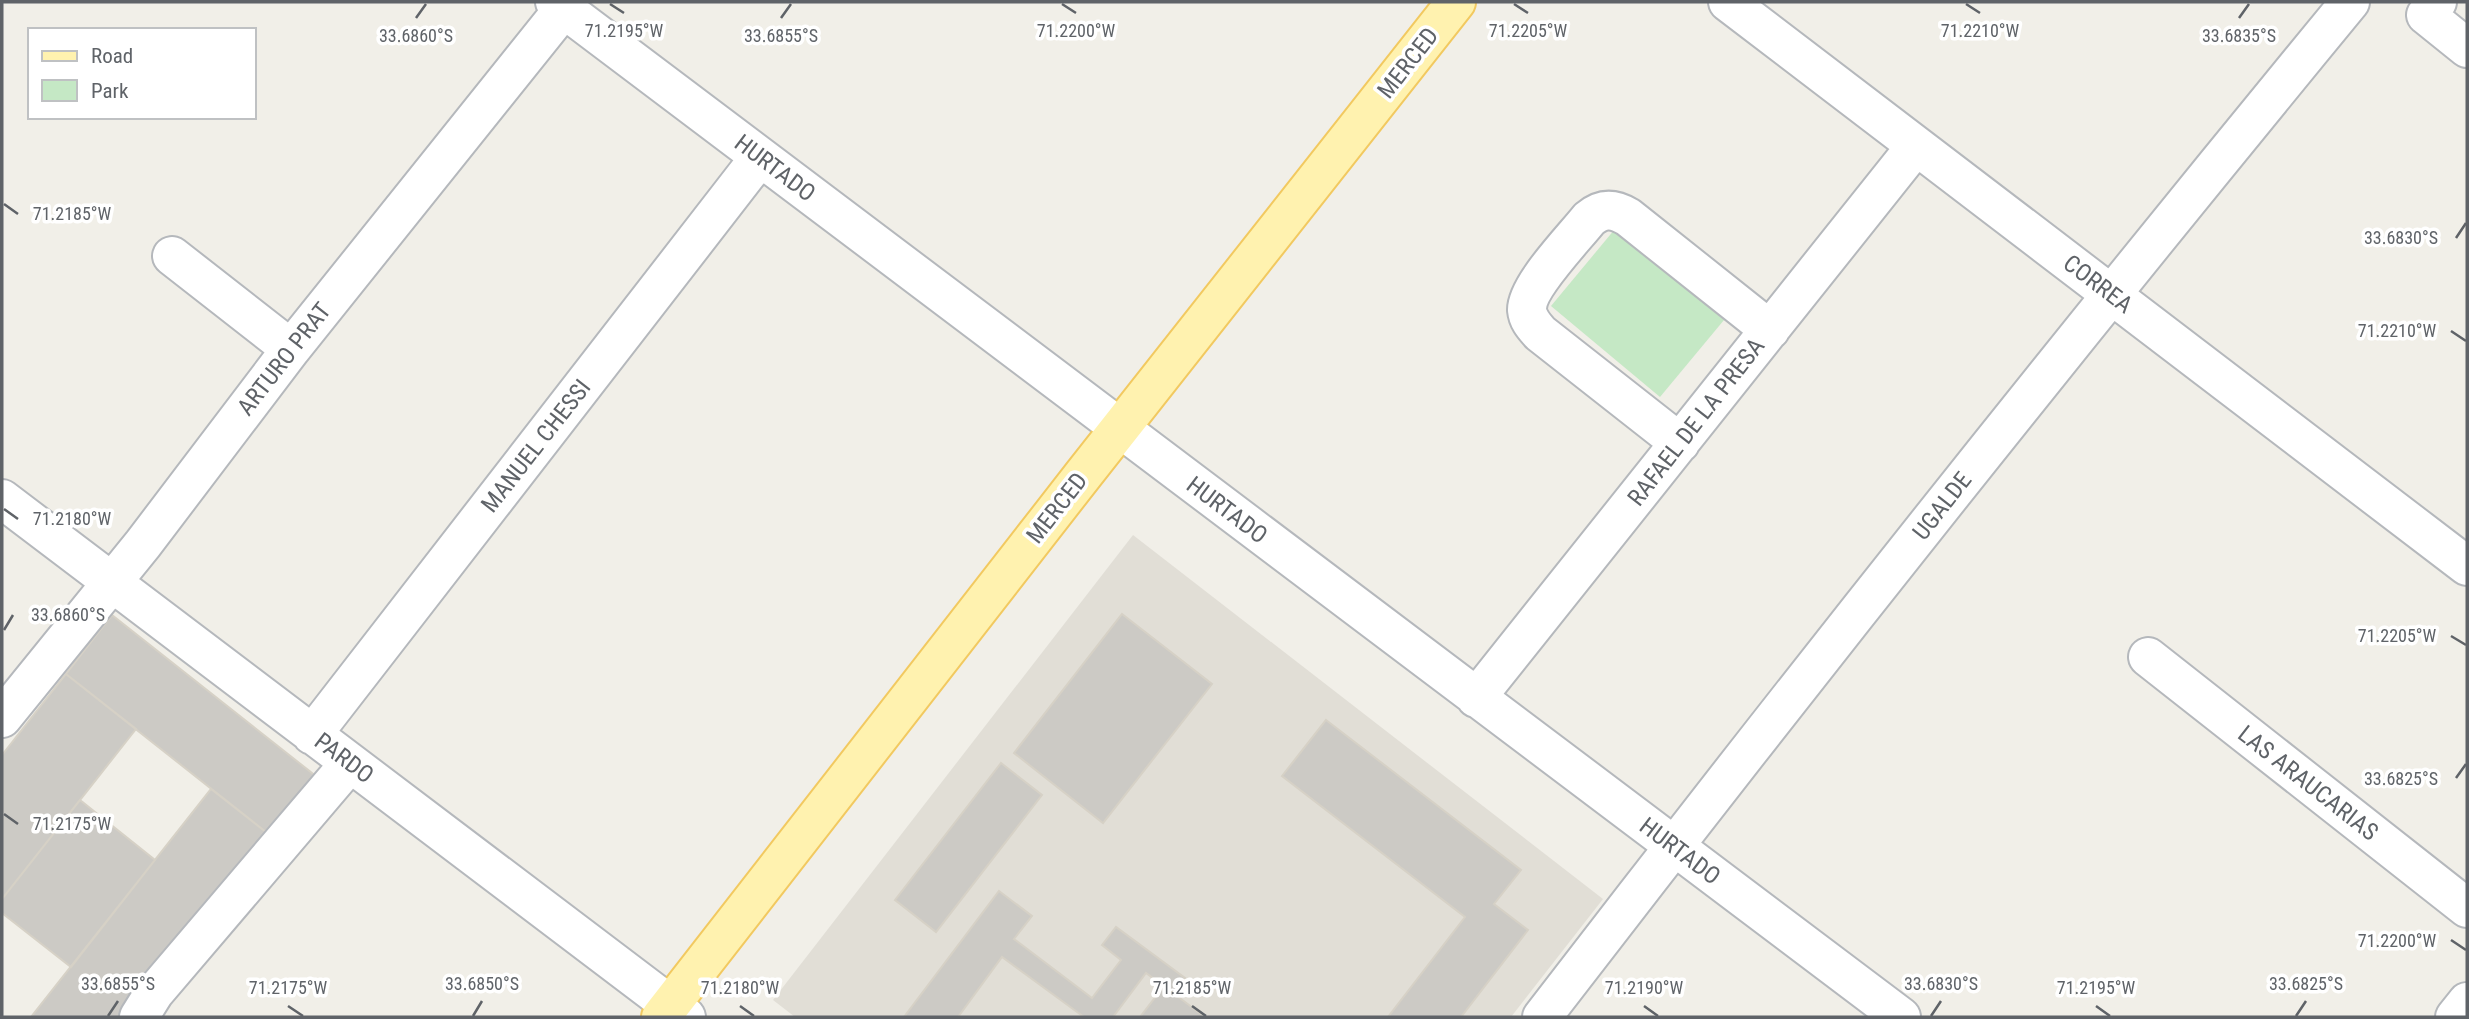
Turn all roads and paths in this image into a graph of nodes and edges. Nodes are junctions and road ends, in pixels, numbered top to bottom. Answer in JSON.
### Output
{"nodes":[{"id":1,"x":1456,"y":2,"type":"edge"},
{"id":2,"x":1728,"y":2,"type":"edge"},
{"id":3,"x":2350,"y":2,"type":"edge"},
{"id":4,"x":2437,"y":2,"type":"edge"},
{"id":5,"x":563,"y":4,"type":"edge"},
{"id":6,"x":2467,"y":48,"type":"edge"},
{"id":7,"x":1916,"y":146,"type":"junction"},
{"id":8,"x":760,"y":157,"type":"junction"},
{"id":9,"x":172,"y":256,"type":"dead end"},
{"id":10,"x":2110,"y":294,"type":"junction"},
{"id":11,"x":1770,"y":330,"type":"junction"},
{"id":12,"x":291,"y":349,"type":"junction"},
{"id":13,"x":1119,"y":429,"type":"junction"},
{"id":14,"x":1680,"y":443,"type":"junction"},
{"id":15,"x":2,"y":499,"type":"edge"},
{"id":16,"x":2467,"y":566,"type":"edge"},
{"id":17,"x":111,"y":583,"type":"junction"},
{"id":18,"x":2148,"y":657,"type":"dead end"},
{"id":19,"x":1476,"y":698,"type":"junction"},
{"id":20,"x":2,"y":718,"type":"edge"},
{"id":21,"x":312,"y":735,"type":"junction"},
{"id":22,"x":350,"y":763,"type":"junction"},
{"id":23,"x":1673,"y":846,"type":"junction"},
{"id":24,"x":2467,"y":908,"type":"edge"},
{"id":25,"x":2467,"y":1002,"type":"edge"},
{"id":26,"x":673,"y":1013,"type":"edge"},
{"id":27,"x":139,"y":1017,"type":"edge"},
{"id":28,"x":1542,"y":1017,"type":"edge"},
{"id":29,"x":1901,"y":1017,"type":"edge"},
{"id":30,"x":2455,"y":1017,"type":"edge"}],
"edges":[{"from":1,"to":13,"type":"main road","name":"MERCED"},
{"from":2,"to":7,"type":"street","name":"CORREA"},
{"from":3,"to":10,"type":"street","name":"UGALDE"},
{"from":4,"to":6,"type":"street"},
{"from":5,"to":8,"type":"street","name":"HURTADO"},
{"from":5,"to":12,"type":"street","name":"ARTURO PRAT"},
{"from":7,"to":10,"type":"street","name":"CORREA"},
{"from":7,"to":11,"type":"street","name":"RAFAEL DE LA PRESA"},
{"from":8,"to":13,"type":"street","name":"HURTADO"},
{"from":8,"to":21,"type":"street","name":"MANUEL CHESSI"},
{"from":9,"to":12,"type":"street"},
{"from":10,"to":16,"type":"street","name":"CORREA"},
{"from":10,"to":23,"type":"street","name":"UGALDE"},
{"from":11,"to":14,"type":"street","name":"RAFAEL DE LA PRESA"},
{"from":11,"to":14,"type":"street"},
{"from":12,"to":17,"type":"street","name":"ARTURO PRAT"},
{"from":13,"to":19,"type":"street","name":"HURTADO"},
{"from":13,"to":26,"type":"main road","name":"MERCED"},
{"from":14,"to":19,"type":"street","name":"RAFAEL DE LA PRESA"},
{"from":15,"to":17,"type":"street","name":"PARDO"},
{"from":17,"to":20,"type":"street","name":"ARTURO PRAT"},
{"from":17,"to":21,"type":"street","name":"PARDO"},
{"from":18,"to":24,"type":"street","name":"LAS ARAUCARIAS"},
{"from":19,"to":23,"type":"street","name":"HURTADO"},
{"from":21,"to":22,"type":"street","name":"PARDO"},
{"from":22,"to":26,"type":"street","name":"PARDO"},
{"from":22,"to":27,"type":"street"},
{"from":23,"to":28,"type":"street","name":"UGALDE"},
{"from":23,"to":29,"type":"street","name":"HURTADO"},
{"from":25,"to":30,"type":"street"}]}
